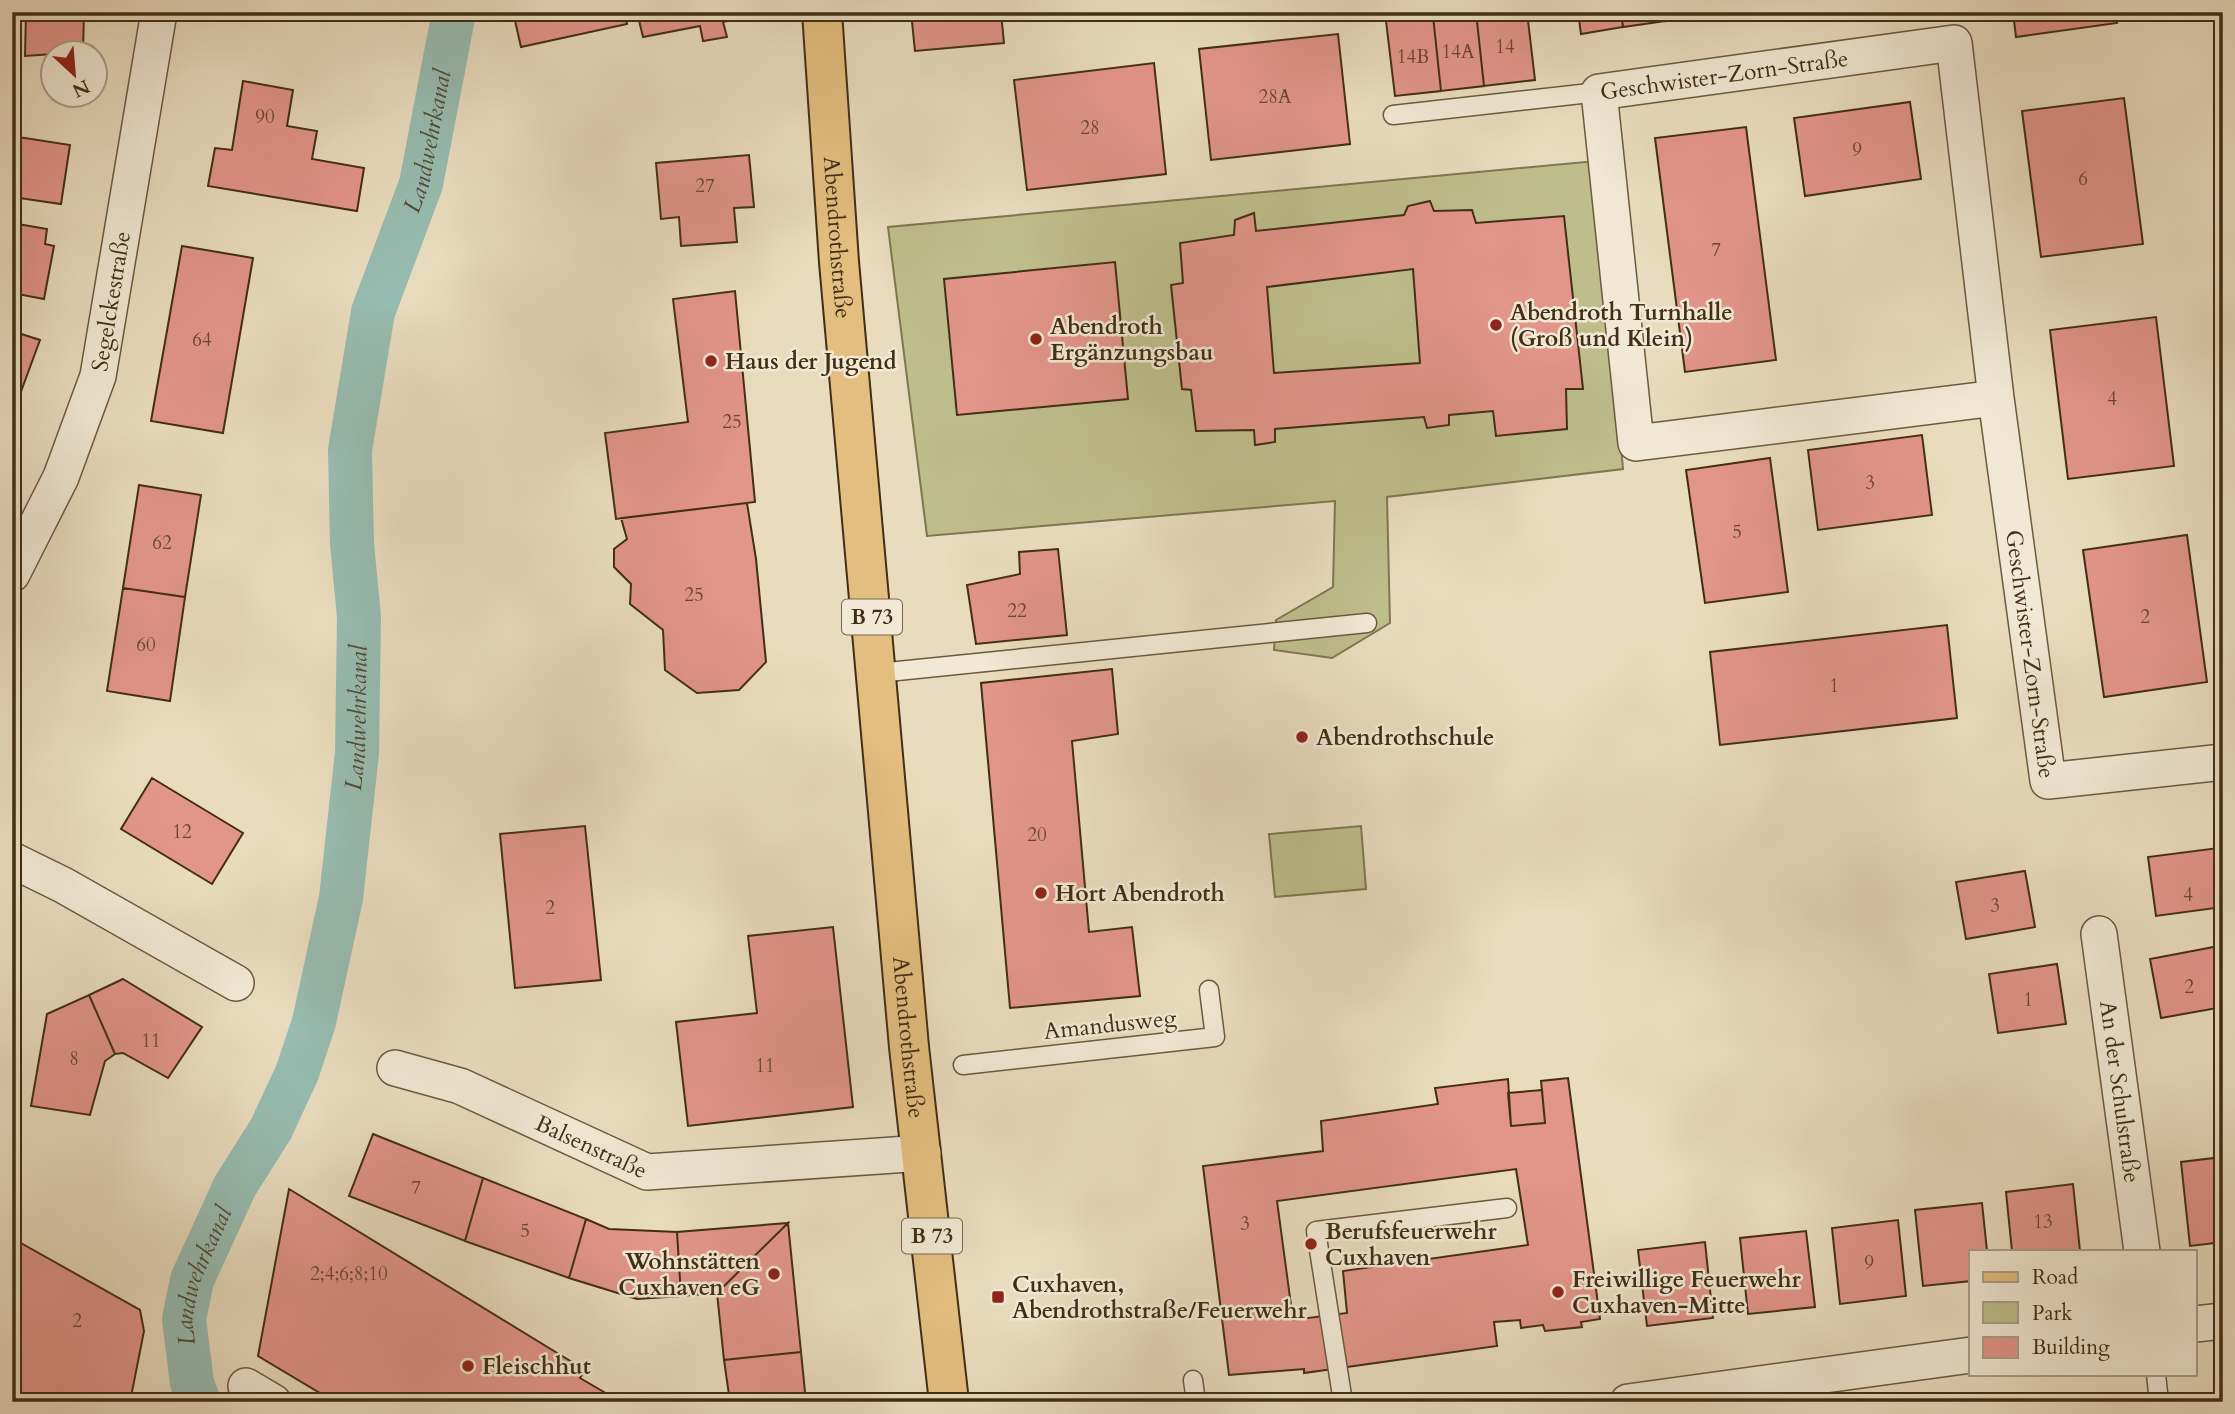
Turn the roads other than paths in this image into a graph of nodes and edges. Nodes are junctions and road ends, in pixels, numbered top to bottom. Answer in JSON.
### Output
{"nodes":[{"id":1,"x":159,"y":12,"type":"edge"},
{"id":2,"x":822,"y":12,"type":"edge"},
{"id":3,"x":1599,"y":92,"type":"junction"},
{"id":4,"x":1393,"y":116,"type":"dead end"},
{"id":5,"x":1996,"y":398,"type":"junction"},
{"id":6,"x":12,"y":574,"type":"edge"},
{"id":7,"x":1367,"y":623,"type":"dead end"},
{"id":8,"x":878,"y":673,"type":"junction"},
{"id":9,"x":2223,"y":762,"type":"edge"},
{"id":10,"x":12,"y":860,"type":"edge"},
{"id":11,"x":2099,"y":934,"type":"dead end"},
{"id":12,"x":236,"y":983,"type":"dead end"},
{"id":13,"x":1209,"y":990,"type":"dead end"},
{"id":14,"x":963,"y":1065,"type":"dead end"},
{"id":15,"x":395,"y":1068,"type":"dead end"},
{"id":16,"x":923,"y":1153,"type":"junction"},
{"id":17,"x":1507,"y":1208,"type":"dead end"},
{"id":18,"x":2142,"y":1250,"type":"edge"},
{"id":19,"x":2223,"y":1321,"type":"edge"},
{"id":20,"x":2196,"y":1324,"type":"edge"},
{"id":21,"x":1969,"y":1355,"type":"edge"},
{"id":22,"x":2156,"y":1376,"type":"edge"},
{"id":23,"x":1193,"y":1380,"type":"dead end"},
{"id":24,"x":949,"y":1402,"type":"edge"},
{"id":25,"x":1196,"y":1402,"type":"edge"},
{"id":26,"x":1343,"y":1402,"type":"edge"},
{"id":27,"x":1628,"y":1402,"type":"edge"},
{"id":28,"x":2159,"y":1402,"type":"edge"}],
"edges":[{"from":1,"to":6,"type":"street","name":"Segelckestraße"},
{"from":2,"to":8,"type":"main road","name":"Abendrothstraße","number":"B 73"},
{"from":3,"to":4,"type":"lane"},
{"from":3,"to":5,"type":"street","name":"Geschwister-Zorn-Straße"},
{"from":3,"to":5,"type":"street","name":"Geschwister-Zorn-Straße"},
{"from":5,"to":9,"type":"street","name":"Geschwister-Zorn-Straße"},
{"from":7,"to":8,"type":"lane"},
{"from":8,"to":16,"type":"main road","name":"Abendrothstraße","number":"B 73"},
{"from":10,"to":12,"type":"street"},
{"from":11,"to":18,"type":"street","name":"An der Schulstraße"},
{"from":13,"to":14,"type":"lane","name":"Amandusweg"},
{"from":15,"to":16,"type":"street","name":"Balsenstraße"},
{"from":16,"to":24,"type":"main road","name":"Abendrothstraße","number":"B 73"},
{"from":17,"to":26,"type":"lane"},
{"from":19,"to":20,"type":"street"},
{"from":21,"to":27,"type":"street"},
{"from":22,"to":28,"type":"lane"},
{"from":23,"to":25,"type":"lane"}]}
